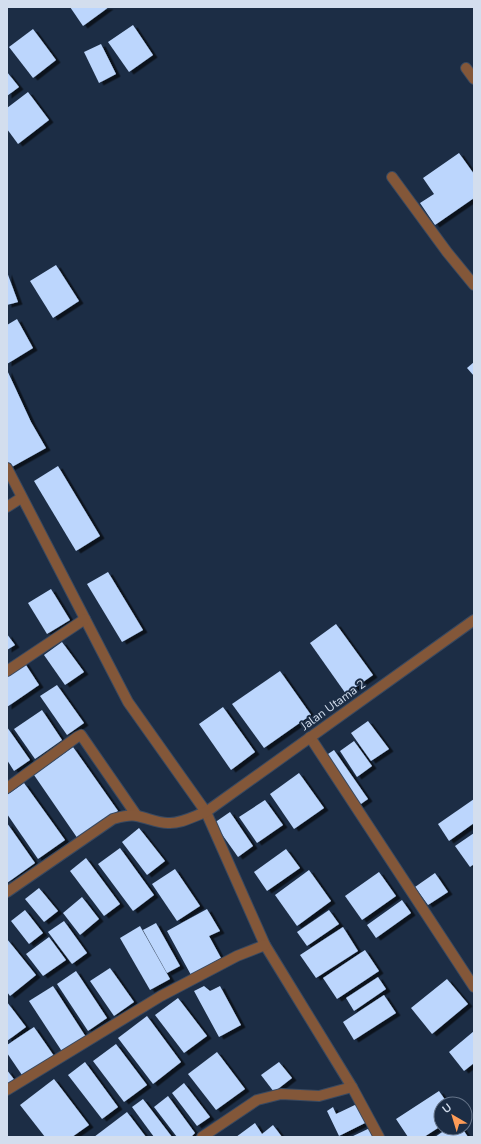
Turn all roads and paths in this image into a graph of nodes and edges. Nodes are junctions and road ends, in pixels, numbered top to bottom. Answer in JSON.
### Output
{"nodes":[{"id":1,"x":466,"y":68,"type":"dead end"},
{"id":2,"x":474,"y":79,"type":"edge"},
{"id":3,"x":392,"y":177,"type":"dead end"},
{"id":4,"x":474,"y":285,"type":"edge"},
{"id":5,"x":7,"y":468,"type":"edge"},
{"id":6,"x":21,"y":498,"type":"junction"},
{"id":7,"x":7,"y":507,"type":"edge"},
{"id":8,"x":85,"y":619,"type":"junction"},
{"id":9,"x":474,"y":620,"type":"edge"},
{"id":10,"x":7,"y":671,"type":"edge"},
{"id":11,"x":310,"y":737,"type":"junction"},
{"id":12,"x":7,"y":788,"type":"edge"},
{"id":13,"x":206,"y":812,"type":"junction"},
{"id":14,"x":137,"y":816,"type":"junction"},
{"id":15,"x":7,"y":892,"type":"edge"},
{"id":16,"x":265,"y":945,"type":"junction"},
{"id":17,"x":474,"y":987,"type":"edge"},
{"id":18,"x":352,"y":1086,"type":"junction"},
{"id":19,"x":7,"y":1090,"type":"edge"},
{"id":20,"x":202,"y":1137,"type":"edge"},
{"id":21,"x":379,"y":1137,"type":"edge"}],
"edges":[{"from":1,"to":2,"type":"street"},
{"from":3,"to":4,"type":"street"},
{"from":5,"to":6,"type":"street"},
{"from":6,"to":7,"type":"street"},
{"from":6,"to":8,"type":"street"},
{"from":8,"to":10,"type":"street"},
{"from":8,"to":13,"type":"street"},
{"from":9,"to":11,"type":"street","name":"Jalan Utama 2"},
{"from":11,"to":13,"type":"street","name":"Jalan Utama 2"},
{"from":11,"to":17,"type":"street"},
{"from":12,"to":14,"type":"street"},
{"from":13,"to":14,"type":"street","name":"Jalan Utama 2"},
{"from":13,"to":16,"type":"street"},
{"from":14,"to":15,"type":"street"},
{"from":16,"to":18,"type":"street"},
{"from":16,"to":19,"type":"street"},
{"from":18,"to":20,"type":"street"},
{"from":18,"to":21,"type":"street"}]}
